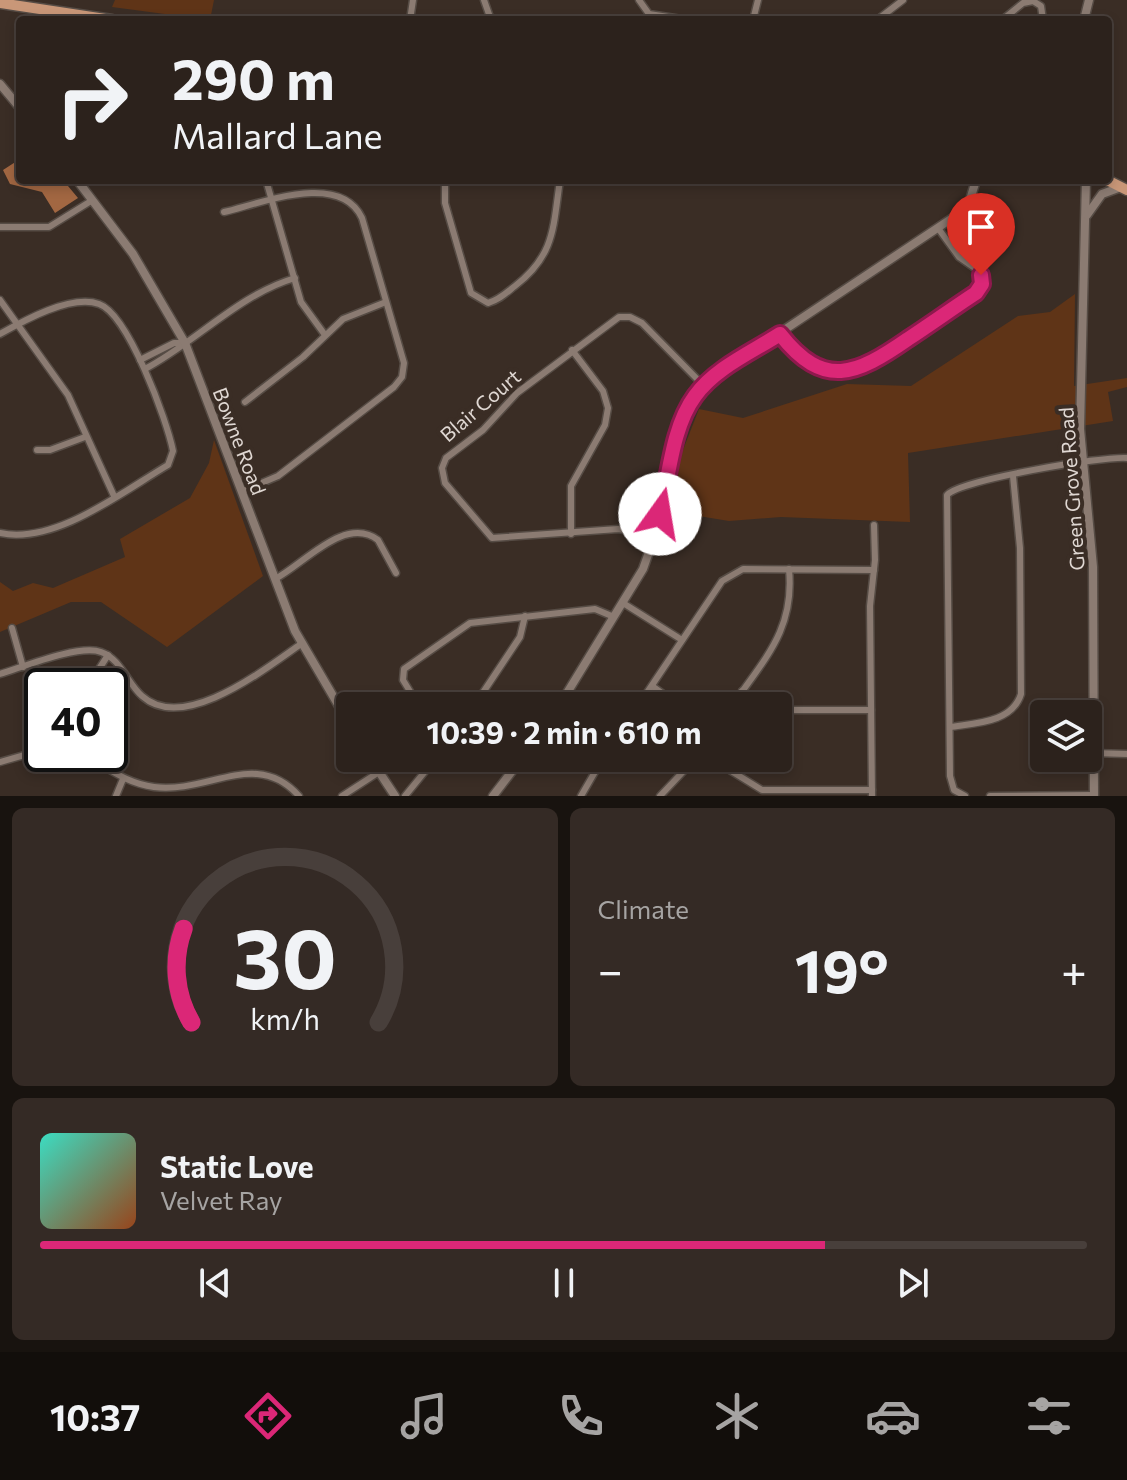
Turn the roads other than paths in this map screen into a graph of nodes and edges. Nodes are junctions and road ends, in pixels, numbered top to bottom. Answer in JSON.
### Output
{"nodes":[{"id":1,"x":639,"y":0,"type":"edge"},
{"id":2,"x":898,"y":2,"type":"edge"},
{"id":3,"x":0,"y":3,"type":"edge"},
{"id":4,"x":86,"y":16,"type":"edge"},
{"id":5,"x":662,"y":16,"type":"edge"},
{"id":6,"x":882,"y":16,"type":"edge"},
{"id":7,"x":1008,"y":16,"type":"edge"},
{"id":8,"x":1042,"y":16,"type":"edge"},
{"id":9,"x":0,"y":84,"type":"edge"},
{"id":10,"x":16,"y":103,"type":"edge"},
{"id":11,"x":80,"y":184,"type":"edge"},
{"id":12,"x":267,"y":184,"type":"edge"},
{"id":13,"x":445,"y":184,"type":"edge"},
{"id":14,"x":559,"y":184,"type":"edge"},
{"id":15,"x":975,"y":184,"type":"edge"},
{"id":16,"x":1086,"y":184,"type":"edge"},
{"id":17,"x":1124,"y":188,"type":"edge"},
{"id":18,"x":271,"y":199,"type":"junction"},
{"id":19,"x":91,"y":201,"type":"junction"},
{"id":20,"x":224,"y":212,"type":"dead end"},
{"id":21,"x":1086,"y":216,"type":"junction"},
{"id":22,"x":0,"y":227,"type":"edge"},
{"id":23,"x":938,"y":228,"type":"junction"},
{"id":24,"x":295,"y":278,"type":"junction"},
{"id":25,"x":0,"y":300,"type":"edge"},
{"id":26,"x":386,"y":302,"type":"junction"},
{"id":27,"x":16,"y":325,"type":"junction"},
{"id":28,"x":0,"y":334,"type":"edge"},
{"id":29,"x":780,"y":334,"type":"junction"},
{"id":30,"x":325,"y":335,"type":"junction"},
{"id":31,"x":185,"y":343,"type":"junction"},
{"id":32,"x":572,"y":350,"type":"junction"},
{"id":33,"x":140,"y":360,"type":"junction"},
{"id":34,"x":145,"y":369,"type":"junction"},
{"id":35,"x":704,"y":386,"type":"junction"},
{"id":36,"x":245,"y":402,"type":"dead end"},
{"id":37,"x":85,"y":437,"type":"junction"},
{"id":38,"x":37,"y":450,"type":"dead end"},
{"id":39,"x":1127,"y":458,"type":"edge"},
{"id":40,"x":1083,"y":461,"type":"junction"},
{"id":41,"x":1013,"y":476,"type":"junction"},
{"id":42,"x":243,"y":491,"type":"junction"},
{"id":43,"x":114,"y":496,"type":"junction"},
{"id":44,"x":874,"y":525,"type":"dead end"},
{"id":45,"x":0,"y":533,"type":"edge"},
{"id":46,"x":571,"y":534,"type":"junction"},
{"id":47,"x":655,"y":535,"type":"junction"},
{"id":48,"x":789,"y":569,"type":"junction"},
{"id":49,"x":874,"y":570,"type":"junction"},
{"id":50,"x":396,"y":573,"type":"dead end"},
{"id":51,"x":275,"y":579,"type":"junction"},
{"id":52,"x":623,"y":603,"type":"junction"},
{"id":53,"x":525,"y":616,"type":"junction"},
{"id":54,"x":614,"y":617,"type":"junction"},
{"id":55,"x":12,"y":628,"type":"dead end"},
{"id":56,"x":682,"y":640,"type":"junction"},
{"id":57,"x":301,"y":644,"type":"junction"},
{"id":58,"x":108,"y":655,"type":"junction"},
{"id":59,"x":23,"y":667,"type":"junction"},
{"id":60,"x":100,"y":668,"type":"edge"},
{"id":61,"x":0,"y":674,"type":"edge"},
{"id":62,"x":652,"y":686,"type":"junction"},
{"id":63,"x":742,"y":691,"type":"edge"},
{"id":64,"x":410,"y":692,"type":"edge"},
{"id":65,"x":483,"y":692,"type":"edge"},
{"id":66,"x":568,"y":692,"type":"edge"},
{"id":67,"x":648,"y":692,"type":"edge"},
{"id":68,"x":660,"y":692,"type":"edge"},
{"id":69,"x":1094,"y":700,"type":"edge"},
{"id":70,"x":336,"y":702,"type":"edge"},
{"id":71,"x":792,"y":710,"type":"edge"},
{"id":72,"x":871,"y":710,"type":"junction"},
{"id":73,"x":950,"y":727,"type":"junction"},
{"id":74,"x":1102,"y":753,"type":"edge"},
{"id":75,"x":1127,"y":754,"type":"edge"},
{"id":76,"x":24,"y":755,"type":"edge"},
{"id":77,"x":0,"y":762,"type":"edge"},
{"id":78,"x":112,"y":772,"type":"edge"},
{"id":79,"x":379,"y":772,"type":"joint"},
{"id":80,"x":425,"y":772,"type":"edge"},
{"id":81,"x":511,"y":772,"type":"edge"},
{"id":82,"x":595,"y":772,"type":"edge"},
{"id":83,"x":683,"y":772,"type":"edge"},
{"id":84,"x":733,"y":772,"type":"edge"},
{"id":85,"x":1094,"y":772,"type":"edge"},
{"id":86,"x":123,"y":779,"type":"junction"},
{"id":87,"x":188,"y":787,"type":"junction"},
{"id":88,"x":872,"y":793,"type":"edge"},
{"id":89,"x":1094,"y":795,"type":"edge"},
{"id":90,"x":116,"y":796,"type":"edge"},
{"id":91,"x":189,"y":796,"type":"edge"},
{"id":92,"x":299,"y":796,"type":"edge"},
{"id":93,"x":342,"y":796,"type":"edge"},
{"id":94,"x":395,"y":796,"type":"edge"},
{"id":95,"x":405,"y":796,"type":"edge"},
{"id":96,"x":493,"y":796,"type":"edge"},
{"id":97,"x":581,"y":796,"type":"edge"},
{"id":98,"x":660,"y":796,"type":"edge"},
{"id":99,"x":965,"y":796,"type":"edge"},
{"id":100,"x":990,"y":796,"type":"edge"}],
"edges":[{"from":1,"to":5,"type":"street"},
{"from":2,"to":6,"type":"street"},
{"from":3,"to":4,"type":"main road"},
{"from":7,"to":8,"type":"street"},
{"from":9,"to":10,"type":"street"},
{"from":11,"to":19,"type":"street","name":"Bowne Road"},
{"from":12,"to":18,"type":"street"},
{"from":13,"to":14,"type":"street"},
{"from":15,"to":23,"type":"street"},
{"from":16,"to":21,"type":"street","name":"Green Grove Road"},
{"from":17,"to":21,"type":"street"},
{"from":18,"to":20,"type":"street"},
{"from":18,"to":24,"type":"street"},
{"from":18,"to":26,"type":"street"},
{"from":19,"to":22,"type":"street"},
{"from":19,"to":31,"type":"street","name":"Bowne Road"},
{"from":21,"to":40,"type":"street","name":"Green Grove Road"},
{"from":23,"to":29,"type":"street"},
{"from":23,"to":29,"type":"street"},
{"from":24,"to":30,"type":"street"},
{"from":24,"to":31,"type":"street"},
{"from":25,"to":27,"type":"street"},
{"from":26,"to":30,"type":"street"},
{"from":26,"to":42,"type":"street"},
{"from":27,"to":28,"type":"street"},
{"from":27,"to":33,"type":"street"},
{"from":27,"to":37,"type":"street"},
{"from":29,"to":35,"type":"street"},
{"from":30,"to":36,"type":"street"},
{"from":31,"to":33,"type":"street"},
{"from":31,"to":34,"type":"street"},
{"from":31,"to":42,"type":"street","name":"Bowne Road"},
{"from":32,"to":35,"type":"street","name":"Blair Court"},
{"from":32,"to":46,"type":"street"},
{"from":32,"to":46,"type":"street","name":"Blair Court"},
{"from":33,"to":34,"type":"street"},
{"from":34,"to":43,"type":"street"},
{"from":35,"to":47,"type":"street"},
{"from":37,"to":38,"type":"street"},
{"from":37,"to":43,"type":"street"},
{"from":39,"to":40,"type":"street"},
{"from":40,"to":41,"type":"street"},
{"from":40,"to":69,"type":"street","name":"Green Grove Road"},
{"from":41,"to":73,"type":"street"},
{"from":41,"to":73,"type":"street"},
{"from":42,"to":51,"type":"street","name":"Bowne Road"},
{"from":43,"to":45,"type":"street"},
{"from":44,"to":49,"type":"street"},
{"from":46,"to":47,"type":"street","name":"Blair Court"},
{"from":47,"to":52,"type":"street"},
{"from":48,"to":49,"type":"street"},
{"from":48,"to":56,"type":"street"},
{"from":48,"to":63,"type":"street"},
{"from":49,"to":72,"type":"street"},
{"from":50,"to":51,"type":"street"},
{"from":51,"to":57,"type":"street","name":"Bowne Road"},
{"from":52,"to":54,"type":"street"},
{"from":52,"to":56,"type":"street"},
{"from":53,"to":54,"type":"street"},
{"from":53,"to":64,"type":"street"},
{"from":53,"to":65,"type":"street"},
{"from":54,"to":66,"type":"street"},
{"from":55,"to":59,"type":"street"},
{"from":56,"to":62,"type":"street"},
{"from":57,"to":58,"type":"street"},
{"from":57,"to":70,"type":"street","name":"Bowne Road"},
{"from":58,"to":59,"type":"street"},
{"from":58,"to":60,"type":"street"},
{"from":59,"to":61,"type":"street"},
{"from":62,"to":67,"type":"street"},
{"from":62,"to":68,"type":"street"},
{"from":71,"to":72,"type":"street"},
{"from":72,"to":88,"type":"street"},
{"from":73,"to":99,"type":"street"},
{"from":74,"to":75,"type":"street"},
{"from":76,"to":77,"type":"street"},
{"from":78,"to":86,"type":"street"},
{"from":79,"to":93,"type":"street"},
{"from":79,"to":94,"type":"street"},
{"from":80,"to":95,"type":"street"},
{"from":81,"to":96,"type":"street"},
{"from":82,"to":97,"type":"street"},
{"from":83,"to":98,"type":"street"},
{"from":84,"to":88,"type":"street"},
{"from":85,"to":89,"type":"street","name":"Green Grove Road"},
{"from":86,"to":87,"type":"street"},
{"from":86,"to":90,"type":"street"},
{"from":87,"to":91,"type":"street"},
{"from":87,"to":92,"type":"street"},
{"from":89,"to":100,"type":"street"}]}
